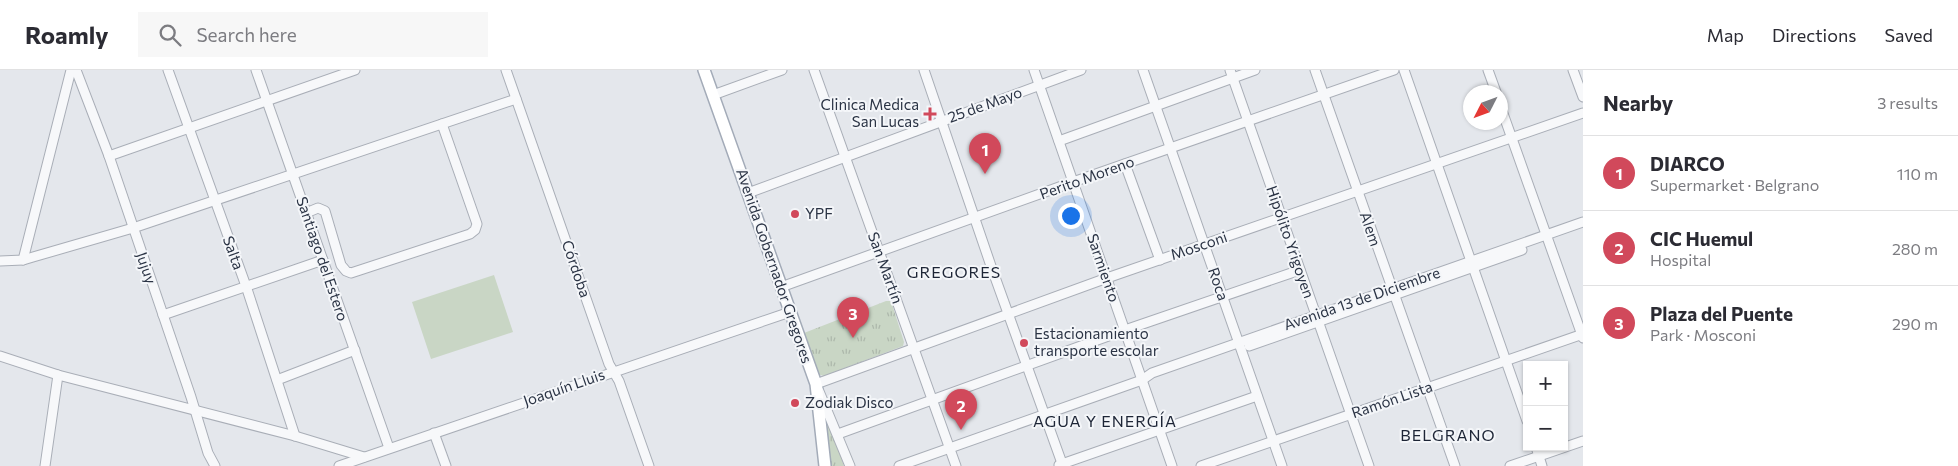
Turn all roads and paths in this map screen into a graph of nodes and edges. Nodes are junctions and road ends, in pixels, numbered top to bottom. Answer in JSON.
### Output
{"nodes":[{"id":1,"x":71,"y":70,"type":"edge"},
{"id":2,"x":76,"y":70,"type":"edge"},
{"id":3,"x":168,"y":70,"type":"edge"},
{"id":4,"x":256,"y":70,"type":"edge"},
{"id":5,"x":356,"y":70,"type":"edge"},
{"id":6,"x":506,"y":70,"type":"edge"},
{"id":7,"x":704,"y":70,"type":"edge"},
{"id":8,"x":782,"y":70,"type":"edge"},
{"id":9,"x":814,"y":70,"type":"edge"},
{"id":10,"x":924,"y":70,"type":"edge"},
{"id":11,"x":1034,"y":70,"type":"edge"},
{"id":12,"x":1081,"y":70,"type":"edge"},
{"id":13,"x":1143,"y":70,"type":"edge"},
{"id":14,"x":1256,"y":70,"type":"edge"},
{"id":15,"x":1315,"y":70,"type":"edge"},
{"id":16,"x":1394,"y":70,"type":"edge"},
{"id":17,"x":1404,"y":70,"type":"edge"},
{"id":18,"x":1488,"y":70,"type":"edge"},
{"id":19,"x":1574,"y":70,"type":"edge"},
{"id":20,"x":1231,"y":74,"type":"edge"},
{"id":21,"x":1039,"y":85,"type":"junction"},
{"id":22,"x":1493,"y":85,"type":"edge"},
{"id":23,"x":713,"y":95,"type":"junction"},
{"id":24,"x":1323,"y":95,"type":"junction"},
{"id":25,"x":1583,"y":97,"type":"edge"},
{"id":26,"x":516,"y":99,"type":"junction"},
{"id":27,"x":266,"y":100,"type":"junction"},
{"id":28,"x":1155,"y":106,"type":"junction"},
{"id":29,"x":1583,"y":113,"type":"edge"},
{"id":30,"x":942,"y":121,"type":"junction"},
{"id":31,"x":1247,"y":121,"type":"junction"},
{"id":32,"x":442,"y":124,"type":"junction"},
{"id":33,"x":189,"y":127,"type":"junction"},
{"id":34,"x":1508,"y":127,"type":"edge"},
{"id":35,"x":1512,"y":138,"type":"junction"},
{"id":36,"x":1059,"y":141,"type":"junction"},
{"id":37,"x":1170,"y":148,"type":"junction"},
{"id":38,"x":108,"y":156,"type":"junction"},
{"id":39,"x":845,"y":157,"type":"junction"},
{"id":40,"x":1125,"y":164,"type":"junction"},
{"id":41,"x":1437,"y":164,"type":"junction"},
{"id":42,"x":292,"y":173,"type":"junction"},
{"id":43,"x":1073,"y":182,"type":"junction"},
{"id":44,"x":1357,"y":191,"type":"junction"},
{"id":45,"x":748,"y":193,"type":"junction"},
{"id":46,"x":214,"y":200,"type":"junction"},
{"id":47,"x":306,"y":213,"type":"junction"},
{"id":48,"x":1282,"y":217,"type":"junction"},
{"id":49,"x":976,"y":218,"type":"junction"},
{"id":50,"x":1583,"y":222,"type":"edge"},
{"id":51,"x":133,"y":228,"type":"junction"},
{"id":52,"x":1583,"y":228,"type":"edge"},
{"id":53,"x":1548,"y":237,"type":"junction"},
{"id":54,"x":1204,"y":244,"type":"junction"},
{"id":55,"x":880,"y":252,"type":"junction"},
{"id":56,"x":23,"y":260,"type":"junction"},
{"id":57,"x":323,"y":260,"type":"junction"},
{"id":58,"x":1160,"y":260,"type":"junction"},
{"id":59,"x":0,"y":261,"type":"edge"},
{"id":60,"x":1472,"y":264,"type":"junction"},
{"id":61,"x":1300,"y":270,"type":"junction"},
{"id":62,"x":1107,"y":278,"type":"junction"},
{"id":63,"x":246,"y":286,"type":"junction"},
{"id":64,"x":781,"y":287,"type":"junction"},
{"id":65,"x":1392,"y":292,"type":"junction"},
{"id":66,"x":1222,"y":297,"type":"junction"},
{"id":67,"x":790,"y":312,"type":"junction"},
{"id":68,"x":1008,"y":314,"type":"junction"},
{"id":69,"x":163,"y":315,"type":"junction"},
{"id":70,"x":1316,"y":318,"type":"junction"},
{"id":71,"x":1125,"y":330,"type":"junction"},
{"id":72,"x":1583,"y":335,"type":"edge"},
{"id":73,"x":1239,"y":346,"type":"junction"},
{"id":74,"x":914,"y":347,"type":"junction"},
{"id":75,"x":354,"y":350,"type":"junction"},
{"id":76,"x":0,"y":356,"type":"edge"},
{"id":77,"x":1506,"y":360,"type":"junction"},
{"id":78,"x":1027,"y":366,"type":"junction"},
{"id":79,"x":614,"y":371,"type":"junction"},
{"id":80,"x":58,"y":375,"type":"junction"},
{"id":81,"x":277,"y":380,"type":"junction"},
{"id":82,"x":1142,"y":380,"type":"junction"},
{"id":83,"x":816,"y":384,"type":"junction"},
{"id":84,"x":1427,"y":388,"type":"junction"},
{"id":85,"x":1257,"y":396,"type":"junction"},
{"id":86,"x":932,"y":399,"type":"junction"},
{"id":87,"x":1523,"y":409,"type":"edge"},
{"id":88,"x":195,"y":410,"type":"junction"},
{"id":89,"x":1044,"y":414,"type":"junction"},
{"id":90,"x":1350,"y":415,"type":"junction"},
{"id":91,"x":1160,"y":430,"type":"junction"},
{"id":92,"x":434,"y":433,"type":"junction"},
{"id":93,"x":838,"y":434,"type":"junction"},
{"id":94,"x":295,"y":436,"type":"junction"},
{"id":95,"x":1273,"y":441,"type":"junction"},
{"id":96,"x":1583,"y":441,"type":"edge"},
{"id":97,"x":389,"y":448,"type":"junction"},
{"id":98,"x":950,"y":448,"type":"junction"},
{"id":99,"x":1537,"y":452,"type":"edge"},
{"id":100,"x":364,"y":457,"type":"junction"},
{"id":101,"x":1061,"y":465,"type":"edge"},
{"id":102,"x":45,"y":466,"type":"edge"},
{"id":103,"x":215,"y":466,"type":"edge"},
{"id":104,"x":339,"y":466,"type":"edge"},
{"id":105,"x":446,"y":466,"type":"edge"},
{"id":106,"x":649,"y":466,"type":"edge"},
{"id":107,"x":825,"y":466,"type":"edge"},
{"id":108,"x":850,"y":466,"type":"edge"},
{"id":109,"x":899,"y":466,"type":"edge"},
{"id":110,"x":956,"y":466,"type":"edge"},
{"id":111,"x":1172,"y":466,"type":"edge"},
{"id":112,"x":1201,"y":466,"type":"edge"},
{"id":113,"x":1282,"y":466,"type":"edge"},
{"id":114,"x":1369,"y":466,"type":"edge"},
{"id":115,"x":1455,"y":466,"type":"edge"},
{"id":116,"x":1510,"y":466,"type":"edge"},
{"id":117,"x":1542,"y":466,"type":"edge"}],
"edges":[{"from":1,"to":56,"type":"street"},
{"from":2,"to":38,"type":"street","name":"Jujuy"},
{"from":3,"to":33,"type":"street","name":"Salta"},
{"from":4,"to":27,"type":"street","name":"Santiago del Estero"},
{"from":5,"to":27,"type":"street"},
{"from":6,"to":26,"type":"street","name":"Córdoba"},
{"from":7,"to":23,"type":"main road","name":"Avenida Gobernador Gregores"},
{"from":8,"to":23,"type":"street"},
{"from":9,"to":39,"type":"street","name":"San Martín"},
{"from":10,"to":30,"type":"street"},
{"from":11,"to":21,"type":"street","name":"Sarmiento"},
{"from":12,"to":21,"type":"street","name":"25 de Mayo"},
{"from":13,"to":28,"type":"street","name":"Roca"},
{"from":14,"to":20,"type":"street"},
{"from":15,"to":24,"type":"street","name":"Alem"},
{"from":16,"to":24,"type":"street","name":"Perito Moreno"},
{"from":17,"to":41,"type":"street"},
{"from":18,"to":22,"type":"street"},
{"from":19,"to":25,"type":"street"},
{"from":20,"to":28,"type":"street"},
{"from":20,"to":31,"type":"street","name":"Hipólito Yrigoyen"},
{"from":21,"to":30,"type":"street","name":"25 de Mayo"},
{"from":21,"to":36,"type":"street","name":"Sarmiento"},
{"from":23,"to":45,"type":"main road","name":"Avenida Gobernador Gregores"},
{"from":24,"to":31,"type":"street","name":"Perito Moreno"},
{"from":24,"to":44,"type":"street","name":"Alem"},
{"from":26,"to":32,"type":"street"},
{"from":26,"to":79,"type":"street","name":"Córdoba"},
{"from":27,"to":33,"type":"street"},
{"from":27,"to":42,"type":"street","name":"Santiago del Estero"},
{"from":28,"to":36,"type":"street"},
{"from":28,"to":37,"type":"street","name":"Roca"},
{"from":29,"to":35,"type":"street","name":"Mosconi"},
{"from":30,"to":39,"type":"street","name":"25 de Mayo"},
{"from":30,"to":49,"type":"street"},
{"from":31,"to":37,"type":"street","name":"Perito Moreno"},
{"from":31,"to":48,"type":"street","name":"Hipólito Yrigoyen"},
{"from":32,"to":42,"type":"street"},
{"from":32,"to":47,"type":"street"},
{"from":33,"to":38,"type":"street"},
{"from":33,"to":46,"type":"street","name":"Salta"},
{"from":34,"to":35,"type":"street"},
{"from":35,"to":41,"type":"street","name":"Mosconi"},
{"from":35,"to":53,"type":"street"},
{"from":36,"to":43,"type":"street","name":"Sarmiento"},
{"from":37,"to":40,"type":"street","name":"Perito Moreno"},
{"from":37,"to":54,"type":"street","name":"Roca"},
{"from":38,"to":51,"type":"street","name":"Jujuy"},
{"from":39,"to":45,"type":"street","name":"25 de Mayo"},
{"from":39,"to":55,"type":"street","name":"San Martín"},
{"from":40,"to":43,"type":"street","name":"Perito Moreno"},
{"from":40,"to":58,"type":"street"},
{"from":41,"to":44,"type":"street","name":"Mosconi"},
{"from":41,"to":60,"type":"street"},
{"from":42,"to":46,"type":"street"},
{"from":42,"to":47,"type":"street","name":"Santiago del Estero"},
{"from":43,"to":49,"type":"street","name":"Perito Moreno"},
{"from":43,"to":62,"type":"street","name":"Sarmiento"},
{"from":44,"to":48,"type":"street","name":"Mosconi"},
{"from":44,"to":65,"type":"street","name":"Alem"},
{"from":45,"to":64,"type":"main road","name":"Avenida Gobernador Gregores"},
{"from":46,"to":51,"type":"street"},
{"from":46,"to":63,"type":"street","name":"Salta"},
{"from":47,"to":57,"type":"street","name":"Santiago del Estero"},
{"from":48,"to":54,"type":"street","name":"Mosconi"},
{"from":48,"to":61,"type":"street","name":"Hipólito Yrigoyen"},
{"from":49,"to":55,"type":"street","name":"Perito Moreno"},
{"from":49,"to":68,"type":"street"},
{"from":50,"to":53,"type":"street","name":"Avenida 13 de Diciembre"},
{"from":51,"to":56,"type":"street"},
{"from":51,"to":69,"type":"street","name":"Jujuy"},
{"from":52,"to":53,"type":"street","name":"Avenida 13 de Diciembre"},
{"from":53,"to":60,"type":"street","name":"Avenida 13 de Diciembre"},
{"from":53,"to":72,"type":"street"},
{"from":54,"to":58,"type":"street","name":"Mosconi"},
{"from":54,"to":66,"type":"street","name":"Roca"},
{"from":55,"to":64,"type":"street","name":"Perito Moreno"},
{"from":55,"to":74,"type":"street","name":"San Martín"},
{"from":56,"to":59,"type":"street"},
{"from":57,"to":63,"type":"street"},
{"from":57,"to":75,"type":"street","name":"Santiago del Estero"},
{"from":58,"to":62,"type":"street","name":"Mosconi"},
{"from":60,"to":65,"type":"street","name":"Avenida 13 de Diciembre"},
{"from":60,"to":77,"type":"street"},
{"from":61,"to":66,"type":"street"},
{"from":61,"to":70,"type":"street","name":"Hipólito Yrigoyen"},
{"from":62,"to":68,"type":"street","name":"Mosconi"},
{"from":62,"to":71,"type":"street","name":"Sarmiento"},
{"from":63,"to":69,"type":"street"},
{"from":63,"to":81,"type":"street","name":"Salta"},
{"from":64,"to":67,"type":"main road","name":"Avenida Gobernador Gregores"},
{"from":65,"to":70,"type":"street","name":"Avenida 13 de Diciembre"},
{"from":65,"to":84,"type":"street","name":"Alem"},
{"from":66,"to":71,"type":"street"},
{"from":66,"to":73,"type":"street","name":"Roca"},
{"from":67,"to":79,"type":"street","name":"Joaquín Lluis"},
{"from":67,"to":83,"type":"main road","name":"Avenida Gobernador Gregores"},
{"from":68,"to":74,"type":"street","name":"Mosconi"},
{"from":68,"to":78,"type":"street"},
{"from":69,"to":88,"type":"street","name":"Jujuy"},
{"from":70,"to":73,"type":"street","name":"Avenida 13 de Diciembre"},
{"from":70,"to":90,"type":"street","name":"Hipólito Yrigoyen"},
{"from":71,"to":78,"type":"street"},
{"from":71,"to":82,"type":"street","name":"Sarmiento"},
{"from":72,"to":77,"type":"street","name":"Ramón Lista"},
{"from":73,"to":82,"type":"street","name":"Avenida 13 de Diciembre"},
{"from":73,"to":85,"type":"street","name":"Roca"},
{"from":74,"to":83,"type":"street","name":"Mosconi"},
{"from":74,"to":86,"type":"street","name":"San Martín"},
{"from":75,"to":81,"type":"street"},
{"from":75,"to":97,"type":"street","name":"Santiago del Estero"},
{"from":76,"to":80,"type":"street"},
{"from":77,"to":84,"type":"street","name":"Ramón Lista"},
{"from":77,"to":87,"type":"street"},
{"from":78,"to":86,"type":"street"},
{"from":78,"to":89,"type":"street"},
{"from":79,"to":92,"type":"street","name":"Joaquín Lluis"},
{"from":79,"to":106,"type":"street","name":"Córdoba"},
{"from":80,"to":88,"type":"street"},
{"from":80,"to":102,"type":"street"},
{"from":81,"to":94,"type":"street","name":"Salta"},
{"from":82,"to":89,"type":"street","name":"Avenida 13 de Diciembre"},
{"from":82,"to":91,"type":"street","name":"Sarmiento"},
{"from":83,"to":93,"type":"street"},
{"from":83,"to":107,"type":"main road","name":"Avenida Gobernador Gregores"},
{"from":84,"to":90,"type":"street","name":"Ramón Lista"},
{"from":84,"to":115,"type":"street","name":"Alem"},
{"from":85,"to":91,"type":"street"},
{"from":85,"to":95,"type":"street","name":"Roca"},
{"from":86,"to":93,"type":"street"},
{"from":86,"to":98,"type":"street","name":"San Martín"},
{"from":88,"to":94,"type":"street"},
{"from":88,"to":103,"type":"street","name":"Jujuy"},
{"from":89,"to":98,"type":"street","name":"Avenida 13 de Diciembre"},
{"from":89,"to":101,"type":"street"},
{"from":90,"to":95,"type":"street","name":"Ramón Lista"},
{"from":90,"to":114,"type":"street","name":"Hipólito Yrigoyen"},
{"from":91,"to":101,"type":"street"},
{"from":91,"to":111,"type":"street","name":"Sarmiento"},
{"from":92,"to":97,"type":"street","name":"Joaquín Lluis"},
{"from":92,"to":105,"type":"street"},
{"from":93,"to":108,"type":"street"},
{"from":94,"to":100,"type":"street"},
{"from":95,"to":112,"type":"street","name":"Ramón Lista"},
{"from":95,"to":113,"type":"street","name":"Roca"},
{"from":96,"to":99,"type":"street"},
{"from":97,"to":100,"type":"street","name":"Joaquín Lluis"},
{"from":98,"to":109,"type":"street","name":"Avenida 13 de Diciembre"},
{"from":98,"to":110,"type":"street","name":"San Martín"},
{"from":99,"to":116,"type":"street"},
{"from":99,"to":117,"type":"street"},
{"from":100,"to":104,"type":"street","name":"Joaquín Lluis"}]}
